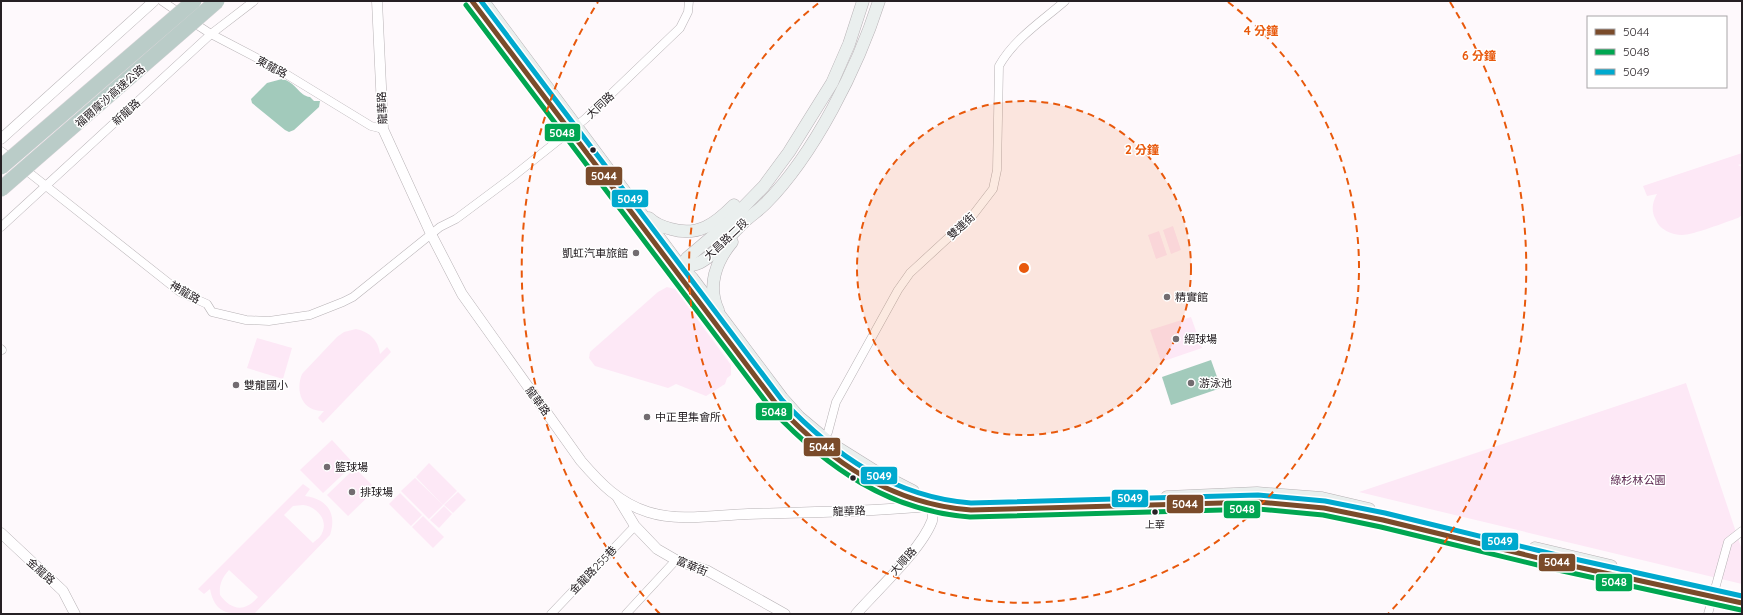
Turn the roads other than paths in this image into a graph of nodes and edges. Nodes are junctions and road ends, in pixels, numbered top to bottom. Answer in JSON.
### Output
{"nodes":[{"id":1,"x":154,"y":1,"type":"edge"},
{"id":2,"x":162,"y":1,"type":"edge"},
{"id":3,"x":194,"y":1,"type":"edge"},
{"id":4,"x":217,"y":1,"type":"edge"},
{"id":5,"x":254,"y":1,"type":"edge"},
{"id":6,"x":377,"y":1,"type":"edge"},
{"id":7,"x":472,"y":1,"type":"edge"},
{"id":8,"x":483,"y":1,"type":"edge"},
{"id":9,"x":689,"y":1,"type":"edge"},
{"id":10,"x":863,"y":1,"type":"edge"},
{"id":11,"x":879,"y":1,"type":"edge"},
{"id":12,"x":1065,"y":1,"type":"edge"},
{"id":13,"x":211,"y":34,"type":"junction"},
{"id":14,"x":573,"y":128,"type":"junction"},
{"id":15,"x":383,"y":129,"type":"junction"},
{"id":16,"x":1,"y":139,"type":"edge"},
{"id":17,"x":1,"y":151,"type":"edge"},
{"id":18,"x":789,"y":152,"type":"junction"},
{"id":19,"x":1,"y":168,"type":"edge"},
{"id":20,"x":45,"y":185,"type":"junction"},
{"id":21,"x":1,"y":189,"type":"edge"},
{"id":22,"x":635,"y":204,"type":"junction"},
{"id":23,"x":764,"y":204,"type":"junction"},
{"id":24,"x":1,"y":227,"type":"edge"},
{"id":25,"x":431,"y":234,"type":"junction"},
{"id":26,"x":681,"y":266,"type":"junction"},
{"id":27,"x":724,"y":322,"type":"junction"},
{"id":28,"x":822,"y":442,"type":"junction"},
{"id":29,"x":618,"y":498,"type":"junction"},
{"id":30,"x":932,"y":503,"type":"junction"},
{"id":31,"x":635,"y":526,"type":"junction"},
{"id":32,"x":1742,"y":532,"type":"edge"},
{"id":33,"x":1,"y":533,"type":"edge"},
{"id":34,"x":676,"y":560,"type":"junction"},
{"id":35,"x":1714,"y":593,"type":"junction"},
{"id":36,"x":1742,"y":597,"type":"edge"},
{"id":37,"x":1742,"y":603,"type":"edge"},
{"id":38,"x":75,"y":614,"type":"edge"},
{"id":39,"x":551,"y":614,"type":"edge"},
{"id":40,"x":626,"y":614,"type":"edge"},
{"id":41,"x":785,"y":614,"type":"edge"},
{"id":42,"x":856,"y":614,"type":"edge"},
{"id":43,"x":1708,"y":614,"type":"edge"}],
"edges":[{"from":1,"to":16,"type":"street"},
{"from":2,"to":13,"type":"street","name":"東龍路"},
{"from":3,"to":19,"type":"highway","name":"福爾摩沙高速公路","bridge":true},
{"from":4,"to":21,"type":"highway","name":"福爾摩沙高速公路","bridge":true},
{"from":5,"to":13,"type":"street","name":"新龍路"},
{"from":6,"to":15,"type":"street","name":"龍華路"},
{"from":7,"to":14,"type":"main road"},
{"from":8,"to":14,"type":"main road"},
{"from":9,"to":14,"type":"street","name":"大同路"},
{"from":10,"to":18,"type":"main road","name":"大昌路二段"},
{"from":11,"to":23,"type":"main road","name":"大昌路二段"},
{"from":12,"to":28,"type":"street","name":"雙連街"},
{"from":13,"to":15,"type":"street","name":"東龍路"},
{"from":13,"to":20,"type":"street","name":"新龍路"},
{"from":14,"to":22,"type":"main road"},
{"from":14,"to":25,"type":"street","name":"大同路"},
{"from":14,"to":28,"type":"main road"},
{"from":15,"to":25,"type":"street","name":"龍華路"},
{"from":17,"to":20,"type":"street","name":"神龍路"},
{"from":18,"to":22,"type":"main road"},
{"from":18,"to":26,"type":"main road","name":"大昌路二段"},
{"from":20,"to":24,"type":"street","name":"新龍路"},
{"from":20,"to":25,"type":"street","name":"神龍路"},
{"from":22,"to":26,"type":"main road"},
{"from":23,"to":26,"type":"main road","name":"大昌路二段"},
{"from":23,"to":27,"type":"main road"},
{"from":25,"to":29,"type":"street","name":"龍華路"},
{"from":26,"to":27,"type":"main road"},
{"from":27,"to":28,"type":"main road"},
{"from":28,"to":30,"type":"main road"},
{"from":29,"to":30,"type":"street","name":"龍華路"},
{"from":29,"to":31,"type":"street","name":"富華街"},
{"from":30,"to":35,"type":"main road"},
{"from":30,"to":42,"type":"street","name":"大順路"},
{"from":31,"to":34,"type":"street","name":"富華街"},
{"from":31,"to":39,"type":"street","name":"金龍路255巷"},
{"from":32,"to":35,"type":"street"},
{"from":33,"to":38,"type":"street","name":"金龍路"},
{"from":34,"to":40,"type":"street"},
{"from":34,"to":41,"type":"street","name":"富華街"},
{"from":35,"to":36,"type":"main road"},
{"from":35,"to":37,"type":"main road"},
{"from":35,"to":43,"type":"street"}]}
